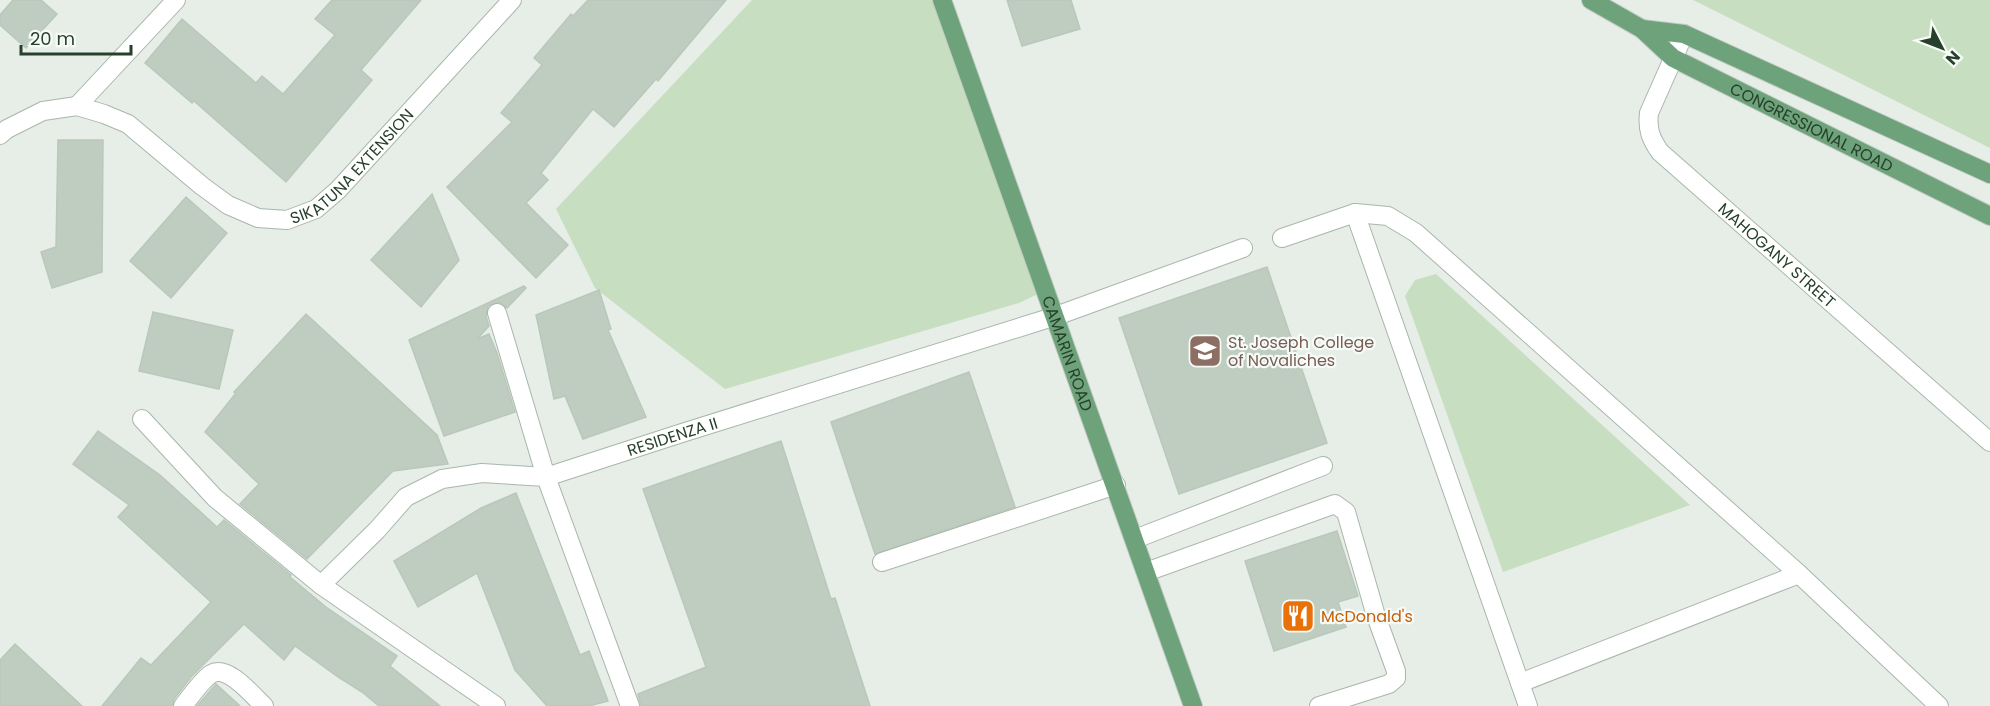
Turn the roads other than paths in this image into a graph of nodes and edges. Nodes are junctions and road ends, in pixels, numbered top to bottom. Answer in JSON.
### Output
{"nodes":[{"id":1,"x":176,"y":0,"type":"edge"},
{"id":2,"x":512,"y":0,"type":"edge"},
{"id":3,"x":942,"y":0,"type":"edge"},
{"id":4,"x":1591,"y":0,"type":"edge"},
{"id":5,"x":1642,"y":29,"type":"junction"},
{"id":6,"x":1684,"y":34,"type":"junction"},
{"id":7,"x":1673,"y":58,"type":"junction"},
{"id":8,"x":77,"y":106,"type":"junction"},
{"id":9,"x":0,"y":135,"type":"edge"},
{"id":10,"x":1990,"y":174,"type":"edge"},
{"id":11,"x":1355,"y":213,"type":"junction"},
{"id":12,"x":1990,"y":216,"type":"edge"},
{"id":13,"x":1282,"y":238,"type":"dead end"},
{"id":14,"x":1243,"y":248,"type":"dead end"},
{"id":15,"x":497,"y":313,"type":"dead end"},
{"id":16,"x":1056,"y":316,"type":"junction"},
{"id":17,"x":142,"y":419,"type":"dead end"},
{"id":18,"x":1990,"y":442,"type":"edge"},
{"id":19,"x":1323,"y":466,"type":"dead end"},
{"id":20,"x":546,"y":477,"type":"junction"},
{"id":21,"x":1116,"y":485,"type":"junction"},
{"id":22,"x":1135,"y":539,"type":"junction"},
{"id":23,"x":882,"y":562,"type":"dead end"},
{"id":24,"x":1146,"y":572,"type":"junction"},
{"id":25,"x":1799,"y":574,"type":"junction"},
{"id":26,"x":321,"y":585,"type":"junction"},
{"id":27,"x":1520,"y":683,"type":"junction"},
{"id":28,"x":183,"y":706,"type":"edge"},
{"id":29,"x":264,"y":706,"type":"edge"},
{"id":30,"x":496,"y":706,"type":"edge"},
{"id":31,"x":630,"y":706,"type":"edge"},
{"id":32,"x":1193,"y":706,"type":"edge"},
{"id":33,"x":1319,"y":706,"type":"edge"},
{"id":34,"x":1528,"y":706,"type":"edge"},
{"id":35,"x":1939,"y":706,"type":"edge"}],
"edges":[{"from":1,"to":8,"type":"street"},
{"from":2,"to":8,"type":"street","name":"SIKATUNA EXTENSION"},
{"from":3,"to":16,"type":"main road","name":"CAMARIN ROAD"},
{"from":4,"to":5,"type":"main road","name":"CONGRESSIONAL ROAD"},
{"from":5,"to":6,"type":"main road","name":"CONGRESSIONAL ROAD"},
{"from":5,"to":7,"type":"main road","name":"CONGRESSIONAL ROAD"},
{"from":6,"to":7,"type":"street","name":"MAHOGANY STREET"},
{"from":6,"to":10,"type":"main road","name":"CONGRESSIONAL ROAD"},
{"from":7,"to":12,"type":"main road","name":"CONGRESSIONAL ROAD"},
{"from":7,"to":18,"type":"street","name":"MAHOGANY STREET"},
{"from":8,"to":9,"type":"street","name":"SIKATUNA EXTENSION"},
{"from":11,"to":13,"type":"street"},
{"from":11,"to":25,"type":"street"},
{"from":11,"to":27,"type":"street"},
{"from":14,"to":16,"type":"street","name":"RESIDENZA II"},
{"from":15,"to":20,"type":"street"},
{"from":16,"to":20,"type":"street","name":"RESIDENZA II"},
{"from":16,"to":21,"type":"main road","name":"CAMARIN ROAD"},
{"from":17,"to":26,"type":"street"},
{"from":19,"to":22,"type":"street"},
{"from":20,"to":26,"type":"street","name":"RESIDENZA II"},
{"from":20,"to":31,"type":"street"},
{"from":21,"to":22,"type":"main road","name":"CAMARIN ROAD"},
{"from":21,"to":23,"type":"street"},
{"from":22,"to":24,"type":"main road","name":"CAMARIN ROAD"},
{"from":24,"to":32,"type":"main road","name":"CAMARIN ROAD"},
{"from":24,"to":33,"type":"street"},
{"from":25,"to":27,"type":"street"},
{"from":25,"to":35,"type":"street"},
{"from":26,"to":30,"type":"street"},
{"from":27,"to":34,"type":"street"},
{"from":28,"to":29,"type":"street"}]}
